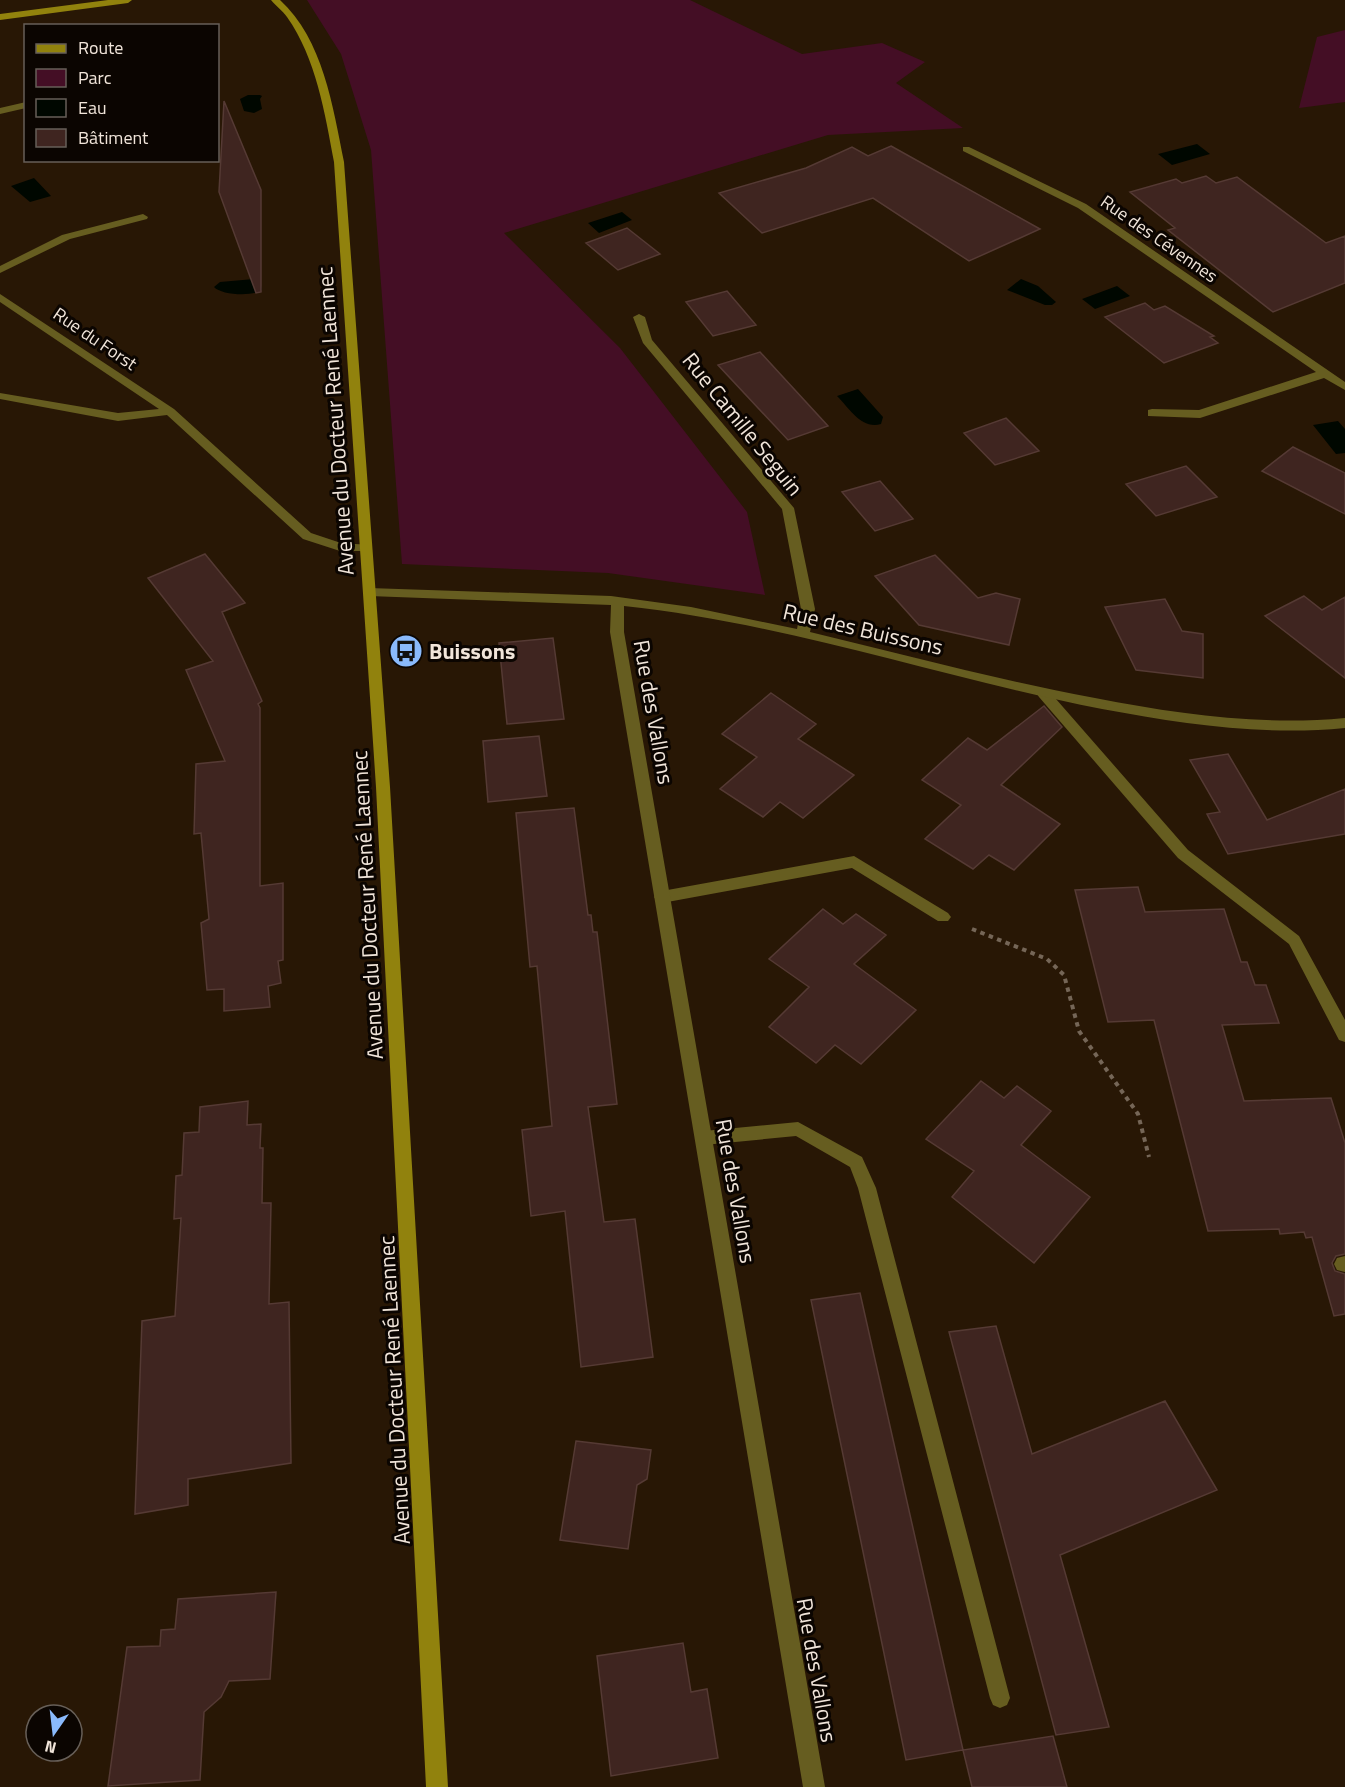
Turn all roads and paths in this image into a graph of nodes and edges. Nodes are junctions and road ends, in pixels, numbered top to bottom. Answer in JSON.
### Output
{"nodes":[{"id":1,"x":128,"y":0,"type":"edge"},
{"id":2,"x":275,"y":0,"type":"edge"},
{"id":3,"x":0,"y":17,"type":"edge"},
{"id":4,"x":24,"y":105,"type":"edge"},
{"id":5,"x":0,"y":111,"type":"edge"},
{"id":6,"x":966,"y":149,"type":"dead end"},
{"id":7,"x":143,"y":217,"type":"dead end"},
{"id":8,"x":0,"y":270,"type":"edge"},
{"id":9,"x":0,"y":297,"type":"edge"},
{"id":10,"x":639,"y":317,"type":"dead end"},
{"id":11,"x":1323,"y":374,"type":"junction"},
{"id":12,"x":1345,"y":387,"type":"edge"},
{"id":13,"x":0,"y":396,"type":"edge"},
{"id":14,"x":170,"y":411,"type":"junction"},
{"id":15,"x":1152,"y":412,"type":"dead end"},
{"id":16,"x":366,"y":548,"type":"junction"},
{"id":17,"x":369,"y":592,"type":"junction"},
{"id":18,"x":618,"y":602,"type":"junction"},
{"id":19,"x":803,"y":635,"type":"junction"},
{"id":20,"x":1044,"y":694,"type":"junction"},
{"id":21,"x":1345,"y":723,"type":"edge"},
{"id":22,"x":663,"y":897,"type":"junction"},
{"id":23,"x":943,"y":917,"type":"joint"},
{"id":24,"x":1345,"y":1035,"type":"edge"},
{"id":25,"x":704,"y":1138,"type":"junction"},
{"id":26,"x":1149,"y":1156,"type":"dead end"},
{"id":27,"x":999,"y":1698,"type":"dead end"},
{"id":28,"x":437,"y":1787,"type":"edge"},
{"id":29,"x":814,"y":1787,"type":"edge"}],
"edges":[{"from":1,"to":3,"type":"street"},
{"from":2,"to":16,"type":"street","name":"Avenue du Docteur René Laennec"},
{"from":4,"to":5,"type":"street"},
{"from":6,"to":11,"type":"street","name":"Rue des Cévennes"},
{"from":7,"to":8,"type":"street"},
{"from":9,"to":14,"type":"street","name":"Rue du Forst"},
{"from":10,"to":19,"type":"street","name":"Rue Camille Seguin"},
{"from":11,"to":12,"type":"street","name":"Rue des Cévennes"},
{"from":11,"to":15,"type":"street"},
{"from":13,"to":14,"type":"street"},
{"from":14,"to":16,"type":"street","name":"Rue du Forst"},
{"from":16,"to":17,"type":"street","name":"Avenue du Docteur René Laennec"},
{"from":17,"to":18,"type":"street","name":"Rue des Buissons"},
{"from":17,"to":28,"type":"street","name":"Avenue du Docteur René Laennec"},
{"from":18,"to":19,"type":"street","name":"Rue des Buissons"},
{"from":18,"to":22,"type":"street","name":"Rue des Vallons"},
{"from":19,"to":20,"type":"street","name":"Rue des Buissons"},
{"from":20,"to":21,"type":"street","name":"Rue des Buissons"},
{"from":20,"to":24,"type":"street"},
{"from":22,"to":23,"type":"street"},
{"from":22,"to":25,"type":"street","name":"Rue des Vallons"},
{"from":23,"to":26,"type":"path"},
{"from":25,"to":27,"type":"street"},
{"from":25,"to":29,"type":"street","name":"Rue des Vallons"}]}
